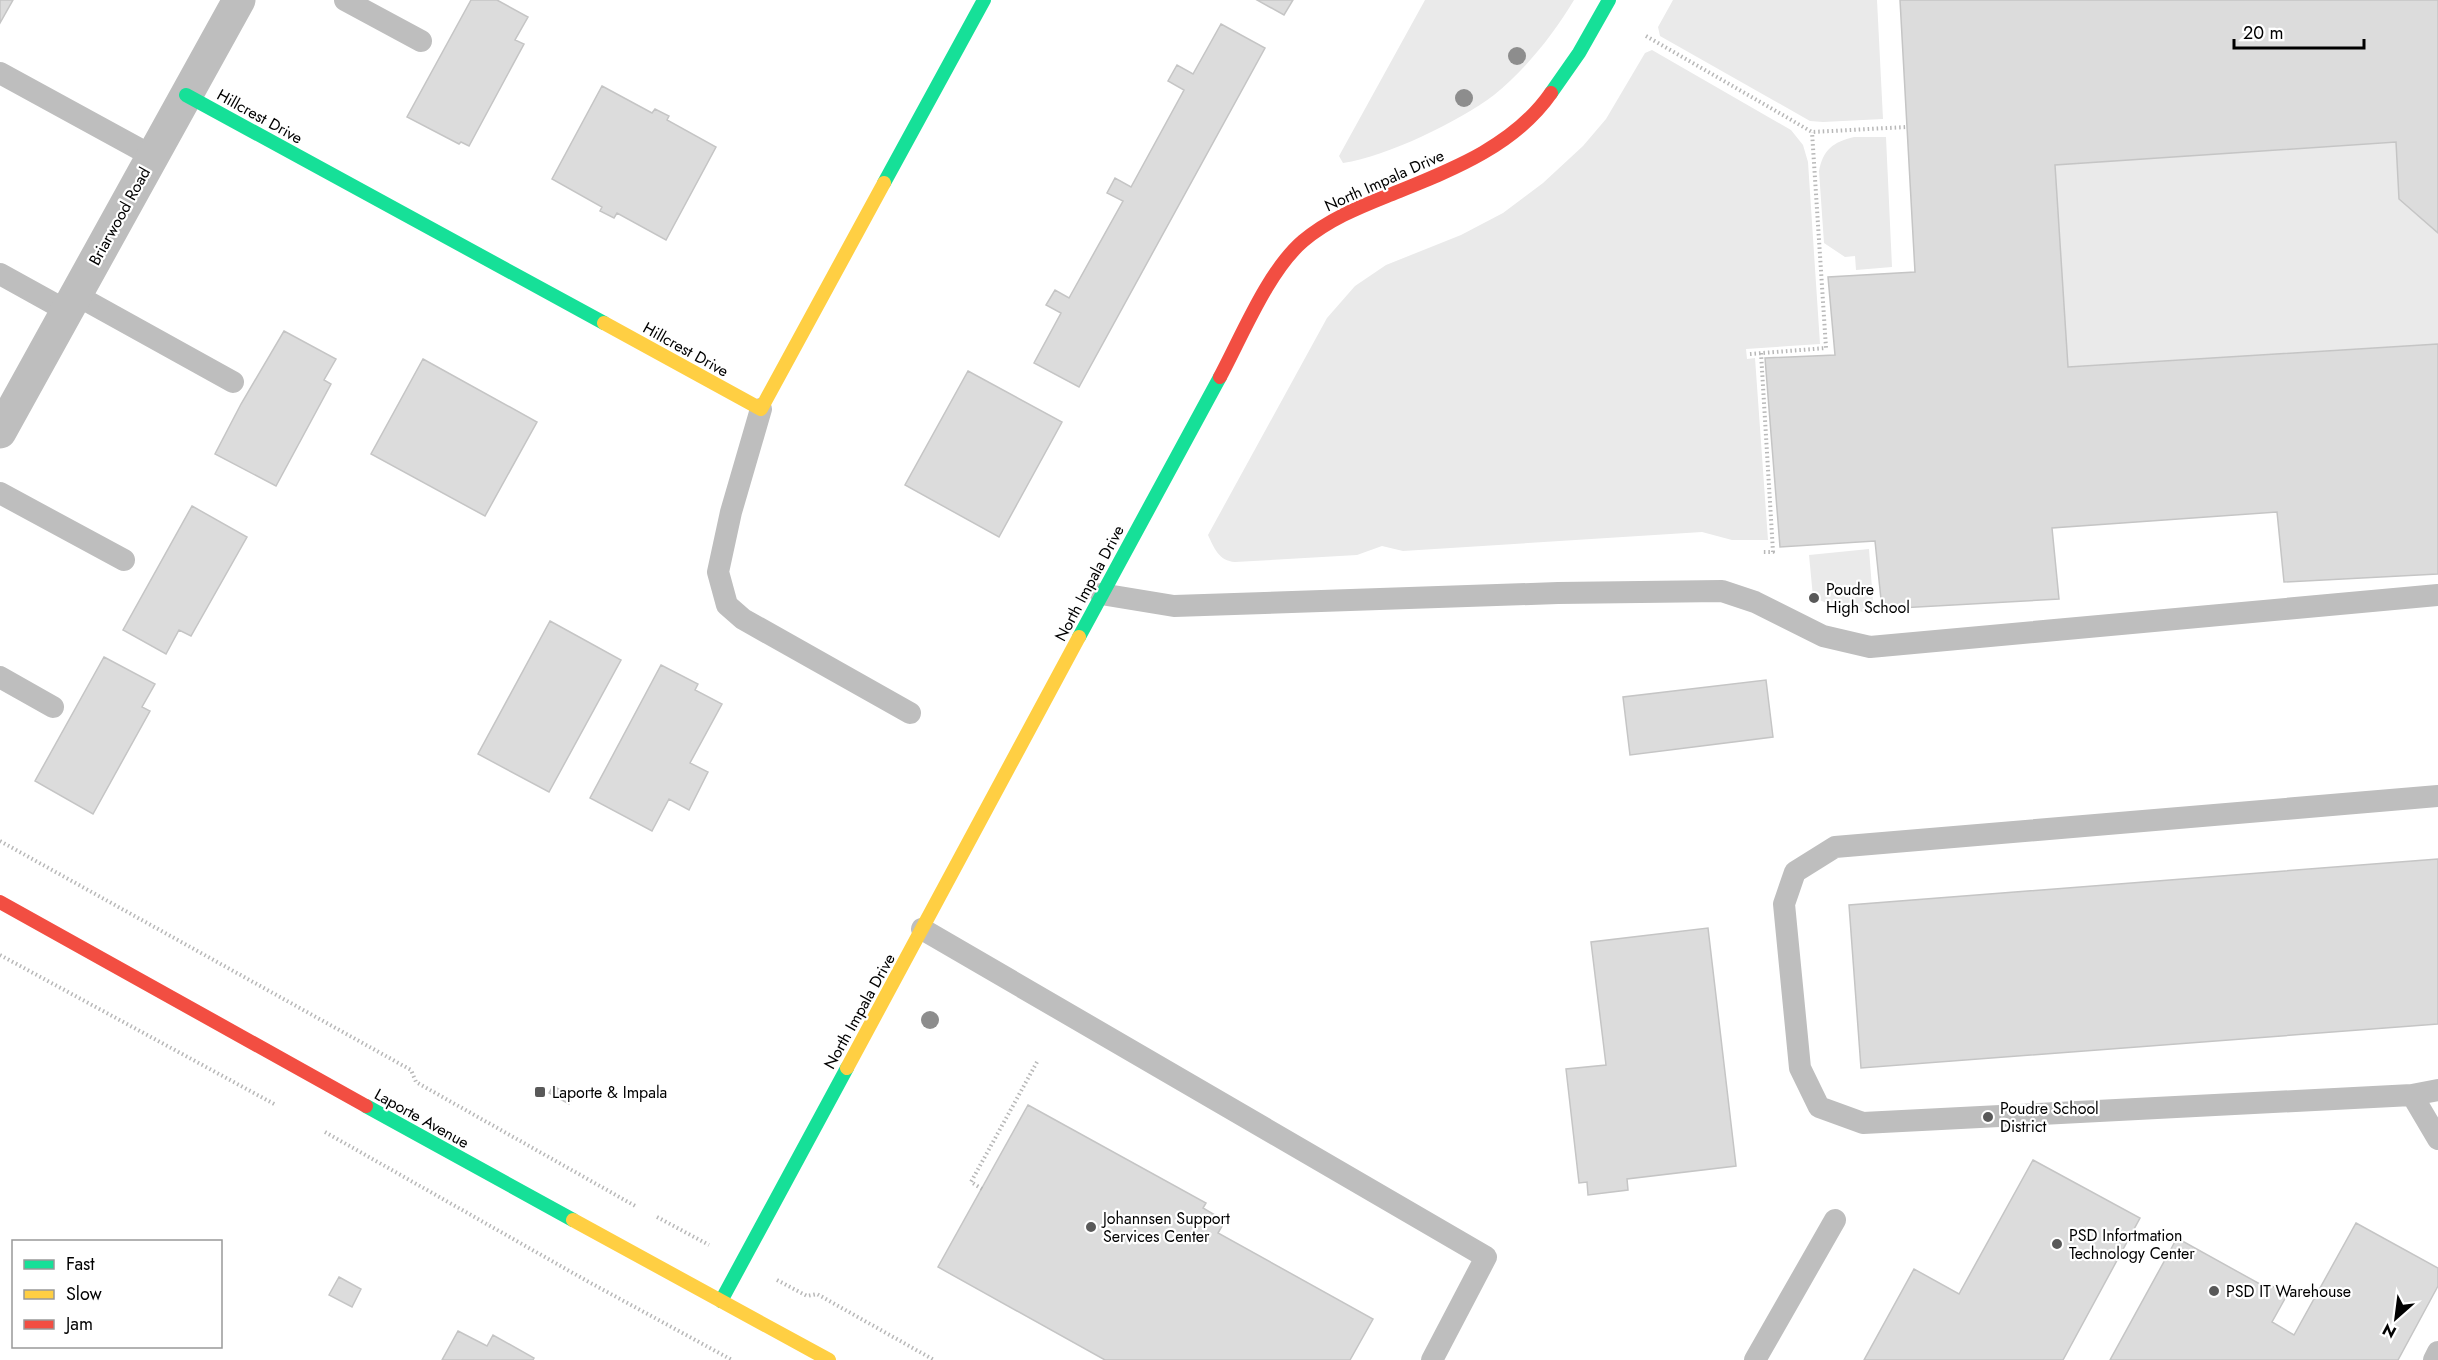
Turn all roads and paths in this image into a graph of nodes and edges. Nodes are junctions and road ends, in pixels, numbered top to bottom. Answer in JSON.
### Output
{"nodes":[{"id":1,"x":238,"y":0,"type":"edge"},
{"id":2,"x":345,"y":0,"type":"edge"},
{"id":3,"x":984,"y":0,"type":"edge"},
{"id":4,"x":1609,"y":0,"type":"edge"},
{"id":5,"x":1646,"y":36,"type":"dead end"},
{"id":6,"x":421,"y":41,"type":"dead end"},
{"id":7,"x":0,"y":73,"type":"edge"},
{"id":8,"x":186,"y":94,"type":"junction"},
{"id":9,"x":1907,"y":127,"type":"dead end"},
{"id":10,"x":1812,"y":132,"type":"junction"},
{"id":11,"x":152,"y":156,"type":"junction"},
{"id":12,"x":0,"y":274,"type":"edge"},
{"id":13,"x":71,"y":303,"type":"junction"},
{"id":14,"x":1761,"y":353,"type":"junction"},
{"id":15,"x":1750,"y":354,"type":"dead end"},
{"id":16,"x":233,"y":382,"type":"dead end"},
{"id":17,"x":761,"y":409,"type":"junction"},
{"id":18,"x":0,"y":432,"type":"edge"},
{"id":19,"x":0,"y":493,"type":"edge"},
{"id":20,"x":1761,"y":552,"type":"dead end"},
{"id":21,"x":124,"y":560,"type":"dead end"},
{"id":22,"x":1101,"y":594,"type":"junction"},
{"id":23,"x":2438,"y":595,"type":"edge"},
{"id":24,"x":0,"y":677,"type":"edge"},
{"id":25,"x":53,"y":707,"type":"dead end"},
{"id":26,"x":910,"y":712,"type":"dead end"},
{"id":27,"x":2438,"y":796,"type":"edge"},
{"id":28,"x":0,"y":841,"type":"edge"},
{"id":29,"x":0,"y":902,"type":"edge"},
{"id":30,"x":922,"y":929,"type":"junction"},
{"id":31,"x":0,"y":955,"type":"edge"},
{"id":32,"x":1037,"y":1062,"type":"dead end"},
{"id":33,"x":2438,"y":1090,"type":"edge"},
{"id":34,"x":2412,"y":1095,"type":"junction"},
{"id":35,"x":286,"y":1110,"type":"dead end"},
{"id":36,"x":318,"y":1128,"type":"dead end"},
{"id":37,"x":2438,"y":1139,"type":"edge"},
{"id":38,"x":982,"y":1189,"type":"dead end"},
{"id":39,"x":639,"y":1208,"type":"dead end"},
{"id":40,"x":649,"y":1213,"type":"dead end"},
{"id":41,"x":1835,"y":1220,"type":"dead end"},
{"id":42,"x":741,"y":1262,"type":"junction"},
{"id":43,"x":721,"y":1301,"type":"junction"},
{"id":44,"x":2438,"y":1352,"type":"edge"},
{"id":45,"x":732,"y":1360,"type":"edge"},
{"id":46,"x":829,"y":1360,"type":"edge"},
{"id":47,"x":934,"y":1360,"type":"edge"},
{"id":48,"x":1432,"y":1360,"type":"edge"},
{"id":49,"x":1755,"y":1360,"type":"edge"},
{"id":50,"x":2434,"y":1360,"type":"edge"}],
"edges":[{"from":1,"to":8,"type":"street","name":"Briarwood Road"},
{"from":2,"to":6,"type":"lane"},
{"from":3,"to":17,"type":"street"},
{"from":4,"to":22,"type":"street","name":"North Impala Drive"},
{"from":5,"to":10,"type":"path"},
{"from":7,"to":11,"type":"lane"},
{"from":8,"to":11,"type":"street","name":"Briarwood Road"},
{"from":8,"to":17,"type":"street","name":"Hillcrest Drive"},
{"from":9,"to":10,"type":"path"},
{"from":10,"to":14,"type":"path"},
{"from":11,"to":13,"type":"street","name":"Briarwood Road"},
{"from":12,"to":13,"type":"lane"},
{"from":13,"to":16,"type":"lane"},
{"from":13,"to":18,"type":"street","name":"Briarwood Road"},
{"from":14,"to":15,"type":"path"},
{"from":14,"to":20,"type":"path"},
{"from":17,"to":26,"type":"lane"},
{"from":19,"to":21,"type":"lane"},
{"from":22,"to":23,"type":"lane"},
{"from":22,"to":30,"type":"street","name":"North Impala Drive"},
{"from":24,"to":25,"type":"lane"},
{"from":27,"to":34,"type":"lane"},
{"from":28,"to":39,"type":"path"},
{"from":29,"to":43,"type":"street","name":"Laporte Avenue"},
{"from":30,"to":42,"type":"street","name":"North Impala Drive"},
{"from":30,"to":48,"type":"lane"},
{"from":31,"to":35,"type":"path"},
{"from":32,"to":38,"type":"path"},
{"from":33,"to":34,"type":"lane"},
{"from":34,"to":37,"type":"lane"},
{"from":36,"to":45,"type":"path"},
{"from":40,"to":42,"type":"path"},
{"from":41,"to":49,"type":"lane"},
{"from":42,"to":43,"type":"street","name":"North Impala Drive"},
{"from":42,"to":47,"type":"path"},
{"from":43,"to":46,"type":"street","name":"Laporte Avenue"},
{"from":44,"to":50,"type":"lane"}]}
